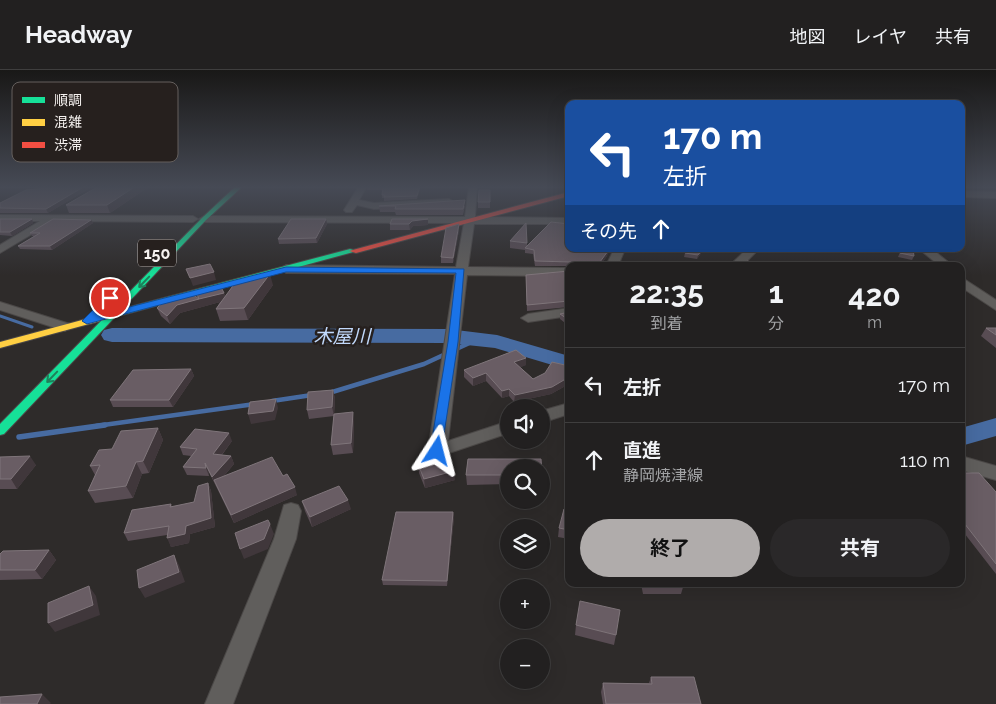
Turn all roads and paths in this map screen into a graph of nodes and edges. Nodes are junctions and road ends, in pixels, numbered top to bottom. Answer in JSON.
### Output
{"nodes":[{"id":1,"x":56,"y":216,"type":"edge"},
{"id":2,"x":201,"y":216,"type":"edge"},
{"id":3,"x":202,"y":216,"type":"edge"},
{"id":4,"x":346,"y":216,"type":"edge"},
{"id":5,"x":469,"y":216,"type":"edge"},
{"id":6,"x":488,"y":216,"type":"edge"},
{"id":7,"x":0,"y":218,"type":"edge"},
{"id":8,"x":52,"y":218,"type":"junction"},
{"id":9,"x":198,"y":219,"type":"junction"},
{"id":10,"x":344,"y":220,"type":"junction"},
{"id":11,"x":471,"y":220,"type":"junction"},
{"id":12,"x":565,"y":221,"type":"edge"},
{"id":13,"x":0,"y":250,"type":"edge"},
{"id":14,"x":750,"y":252,"type":"edge"},
{"id":15,"x":929,"y":252,"type":"edge"},
{"id":16,"x":739,"y":262,"type":"edge"},
{"id":17,"x":942,"y":262,"type":"edge"},
{"id":18,"x":286,"y":269,"type":"junction"},
{"id":19,"x":461,"y":271,"type":"junction"},
{"id":20,"x":565,"y":272,"type":"edge"},
{"id":21,"x":133,"y":275,"type":"dead end"},
{"id":22,"x":965,"y":283,"type":"edge"},
{"id":23,"x":0,"y":306,"type":"edge"},
{"id":24,"x":996,"y":306,"type":"edge"},
{"id":25,"x":100,"y":308,"type":"dead end"},
{"id":26,"x":565,"y":313,"type":"edge"},
{"id":27,"x":112,"y":315,"type":"junction"},
{"id":28,"x":528,"y":318,"type":"dead end"},
{"id":29,"x":87,"y":321,"type":"junction"},
{"id":30,"x":68,"y":332,"type":"junction"},
{"id":31,"x":0,"y":344,"type":"edge"},
{"id":32,"x":565,"y":409,"type":"edge"},
{"id":33,"x":550,"y":414,"type":"edge"},
{"id":34,"x":0,"y":431,"type":"edge"},
{"id":35,"x":500,"y":431,"type":"edge"},
{"id":36,"x":965,"y":464,"type":"edge"},
{"id":37,"x":996,"y":473,"type":"edge"},
{"id":38,"x":291,"y":511,"type":"dead end"},
{"id":39,"x":219,"y":704,"type":"edge"}],
"edges":[{"from":1,"to":8,"type":"street"},
{"from":2,"to":9,"type":"main road","number":"150"},
{"from":3,"to":9,"type":"main road","number":"150"},
{"from":4,"to":10,"type":"street"},
{"from":5,"to":11,"type":"street"},
{"from":6,"to":11,"type":"main road"},
{"from":7,"to":8,"type":"street"},
{"from":8,"to":9,"type":"street"},
{"from":8,"to":13,"type":"street"},
{"from":9,"to":10,"type":"street"},
{"from":9,"to":21,"type":"main road","number":"150"},
{"from":9,"to":27,"type":"main road","number":"150","one_way":true},
{"from":10,"to":11,"type":"street"},
{"from":11,"to":12,"type":"street"},
{"from":11,"to":18,"type":"main road"},
{"from":11,"to":19,"type":"street"},
{"from":14,"to":16,"type":"street"},
{"from":15,"to":17,"type":"street"},
{"from":18,"to":19,"type":"street"},
{"from":18,"to":27,"type":"main road"},
{"from":19,"to":20,"type":"street"},
{"from":19,"to":35,"type":"street"},
{"from":22,"to":24,"type":"street"},
{"from":23,"to":30,"type":"street"},
{"from":25,"to":29,"type":"main road"},
{"from":26,"to":28,"type":"street"},
{"from":27,"to":29,"type":"main road"},
{"from":27,"to":34,"type":"main road","number":"150","one_way":true},
{"from":29,"to":30,"type":"main road"},
{"from":30,"to":31,"type":"main road"},
{"from":32,"to":33,"type":"street"},
{"from":36,"to":37,"type":"street"},
{"from":38,"to":39,"type":"street"}]}
